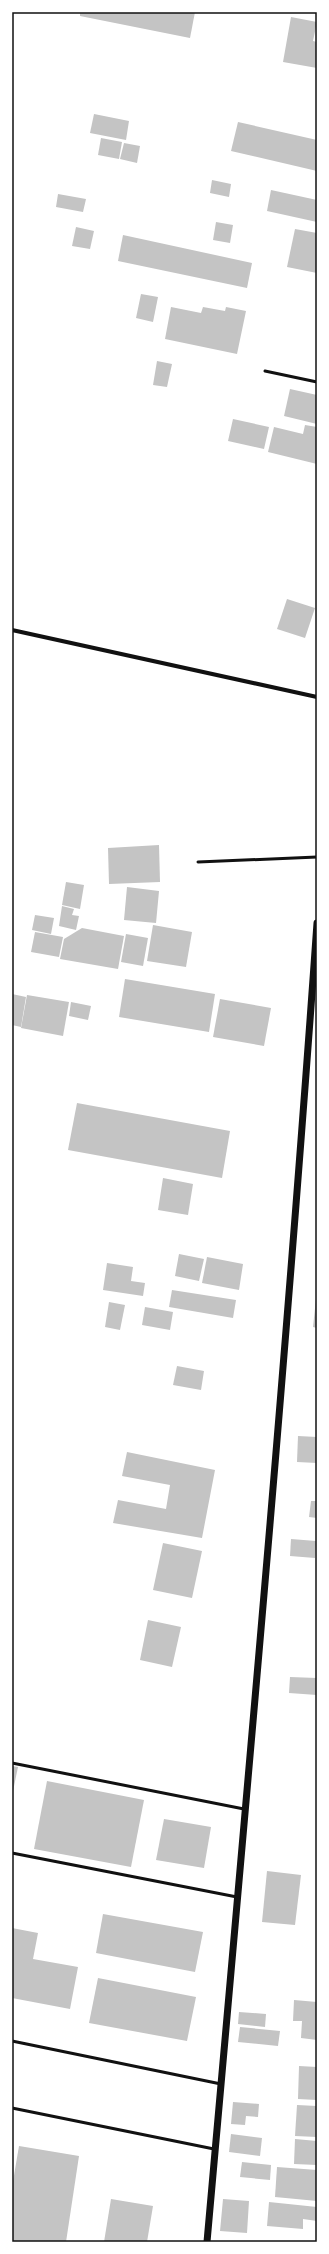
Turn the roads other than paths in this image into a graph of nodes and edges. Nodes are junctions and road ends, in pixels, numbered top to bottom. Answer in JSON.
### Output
{"nodes":[{"id":1,"x":265,"y":371,"type":"dead end"},
{"id":2,"x":317,"y":382,"type":"edge"},
{"id":3,"x":12,"y":630,"type":"edge"},
{"id":4,"x":317,"y":697,"type":"edge"},
{"id":5,"x":317,"y":857,"type":"edge"},
{"id":6,"x":198,"y":862,"type":"dead end"},
{"id":7,"x":317,"y":924,"type":"edge"},
{"id":8,"x":12,"y":1763,"type":"edge"},
{"id":9,"x":246,"y":1809,"type":"junction"},
{"id":10,"x":12,"y":1853,"type":"edge"},
{"id":11,"x":237,"y":1897,"type":"junction"},
{"id":12,"x":12,"y":2041,"type":"edge"},
{"id":13,"x":220,"y":2084,"type":"junction"},
{"id":14,"x":12,"y":2108,"type":"edge"},
{"id":15,"x":215,"y":2149,"type":"junction"},
{"id":16,"x":207,"y":2242,"type":"edge"}],
"edges":[{"from":1,"to":2,"type":"lane"},
{"from":3,"to":4,"type":"street"},
{"from":5,"to":6,"type":"lane"},
{"from":7,"to":9,"type":"street"},
{"from":8,"to":9,"type":"lane"},
{"from":9,"to":11,"type":"street"},
{"from":10,"to":11,"type":"lane"},
{"from":11,"to":13,"type":"street"},
{"from":12,"to":13,"type":"lane"},
{"from":13,"to":15,"type":"street"},
{"from":14,"to":15,"type":"lane"},
{"from":15,"to":16,"type":"street"}]}
